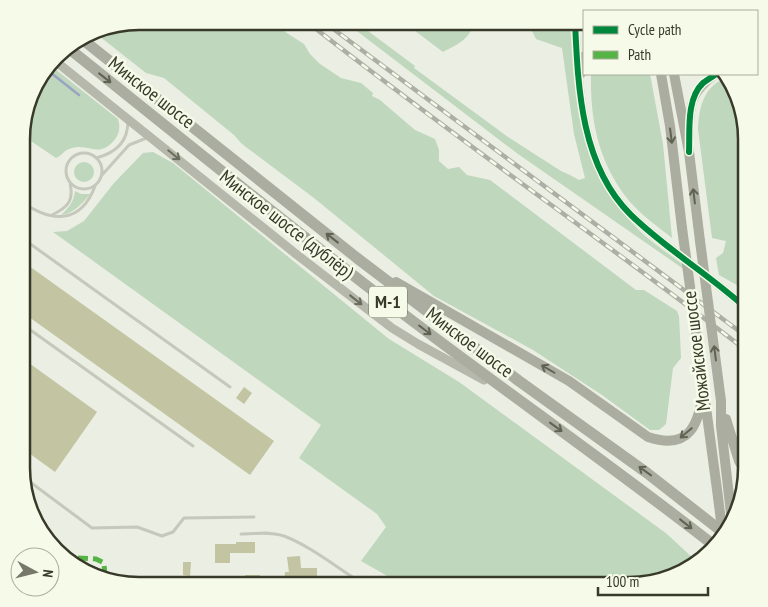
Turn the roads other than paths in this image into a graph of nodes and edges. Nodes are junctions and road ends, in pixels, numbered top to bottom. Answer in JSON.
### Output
{"nodes":[{"id":1,"x":574,"y":30,"type":"edge"},
{"id":2,"x":87,"y":43,"type":"edge"},
{"id":3,"x":74,"y":52,"type":"edge"},
{"id":4,"x":583,"y":62,"type":"edge"},
{"id":5,"x":60,"y":64,"type":"edge"},
{"id":6,"x":660,"y":75,"type":"edge"},
{"id":7,"x":674,"y":75,"type":"edge"},
{"id":8,"x":714,"y":75,"type":"edge"},
{"id":9,"x":580,"y":80,"type":"junction"},
{"id":10,"x":128,"y":117,"type":"junction"},
{"id":11,"x":150,"y":136,"type":"junction"},
{"id":12,"x":689,"y":152,"type":"junction"},
{"id":13,"x":96,"y":158,"type":"junction"},
{"id":14,"x":101,"y":175,"type":"junction"},
{"id":15,"x":69,"y":181,"type":"junction"},
{"id":16,"x":95,"y":185,"type":"junction"},
{"id":17,"x":30,"y":208,"type":"edge"},
{"id":18,"x":52,"y":215,"type":"junction"},
{"id":19,"x":30,"y":244,"type":"edge"},
{"id":20,"x":358,"y":258,"type":"junction"},
{"id":21,"x":730,"y":294,"type":"junction"},
{"id":22,"x":738,"y":296,"type":"edge"},
{"id":23,"x":738,"y":301,"type":"edge"},
{"id":24,"x":30,"y":330,"type":"edge"},
{"id":25,"x":230,"y":387,"type":"dead end"},
{"id":26,"x":704,"y":389,"type":"junction"},
{"id":27,"x":512,"y":395,"type":"junction"},
{"id":28,"x":721,"y":402,"type":"junction"},
{"id":29,"x":193,"y":446,"type":"dead end"},
{"id":30,"x":738,"y":458,"type":"edge"},
{"id":31,"x":31,"y":483,"type":"edge"},
{"id":32,"x":731,"y":506,"type":"edge"},
{"id":33,"x":254,"y":516,"type":"dead end"},
{"id":34,"x":722,"y":525,"type":"edge"},
{"id":35,"x":719,"y":529,"type":"edge"},
{"id":36,"x":242,"y":534,"type":"dead end"},
{"id":37,"x":709,"y":542,"type":"edge"},
{"id":38,"x":352,"y":577,"type":"edge"}],
"edges":[{"from":1,"to":9,"type":"main road"},
{"from":20,"to":2,"type":"highway","name":"Минское шоссе","number":"М-1","one_way":true},
{"from":3,"to":27,"type":"highway","name":"Минское шоссе","number":"М-1","one_way":true},
{"from":4,"to":9,"type":"main road"},
{"from":5,"to":10,"type":"main road","name":"Минское шоссе (дублёр)"},
{"from":6,"to":26,"type":"main road","name":"Можайское шоссе","one_way":true,"bridge":true},
{"from":7,"to":12,"type":"main road","name":"Можайское шоссе"},
{"from":8,"to":12,"type":"main road"},
{"from":9,"to":21,"type":"main road"},
{"from":10,"to":11,"type":"main road","name":"Минское шоссе (дублёр)"},
{"from":10,"to":13,"type":"lane"},
{"from":11,"to":14,"type":"lane"},
{"from":11,"to":27,"type":"main road","name":"Минское шоссе (дублёр)","one_way":true},
{"from":28,"to":12,"type":"main road","name":"Можайское шоссе","one_way":true,"bridge":true},
{"from":13,"to":14,"type":"lane"},
{"from":13,"to":15,"type":"lane"},
{"from":14,"to":16,"type":"lane"},
{"from":15,"to":16,"type":"lane"},
{"from":15,"to":18,"type":"lane"},
{"from":16,"to":18,"type":"lane"},
{"from":17,"to":18,"type":"lane"},
{"from":19,"to":25,"type":"lane"},
{"from":26,"to":20,"type":"main road","one_way":true},
{"from":35,"to":20,"type":"highway","name":"Минское шоссе","number":"М-1","one_way":true},
{"from":21,"to":22,"type":"main road"},
{"from":21,"to":23,"type":"main road"},
{"from":24,"to":29,"type":"lane"},
{"from":26,"to":34,"type":"main road","name":"Можайское шоссе","bridge":true},
{"from":27,"to":37,"type":"highway","name":"Минское шоссе","number":"М-1","one_way":true},
{"from":28,"to":30,"type":"main road"},
{"from":28,"to":32,"type":"main road","name":"Можайское шоссе"},
{"from":31,"to":33,"type":"lane"},
{"from":36,"to":38,"type":"lane"}]}
